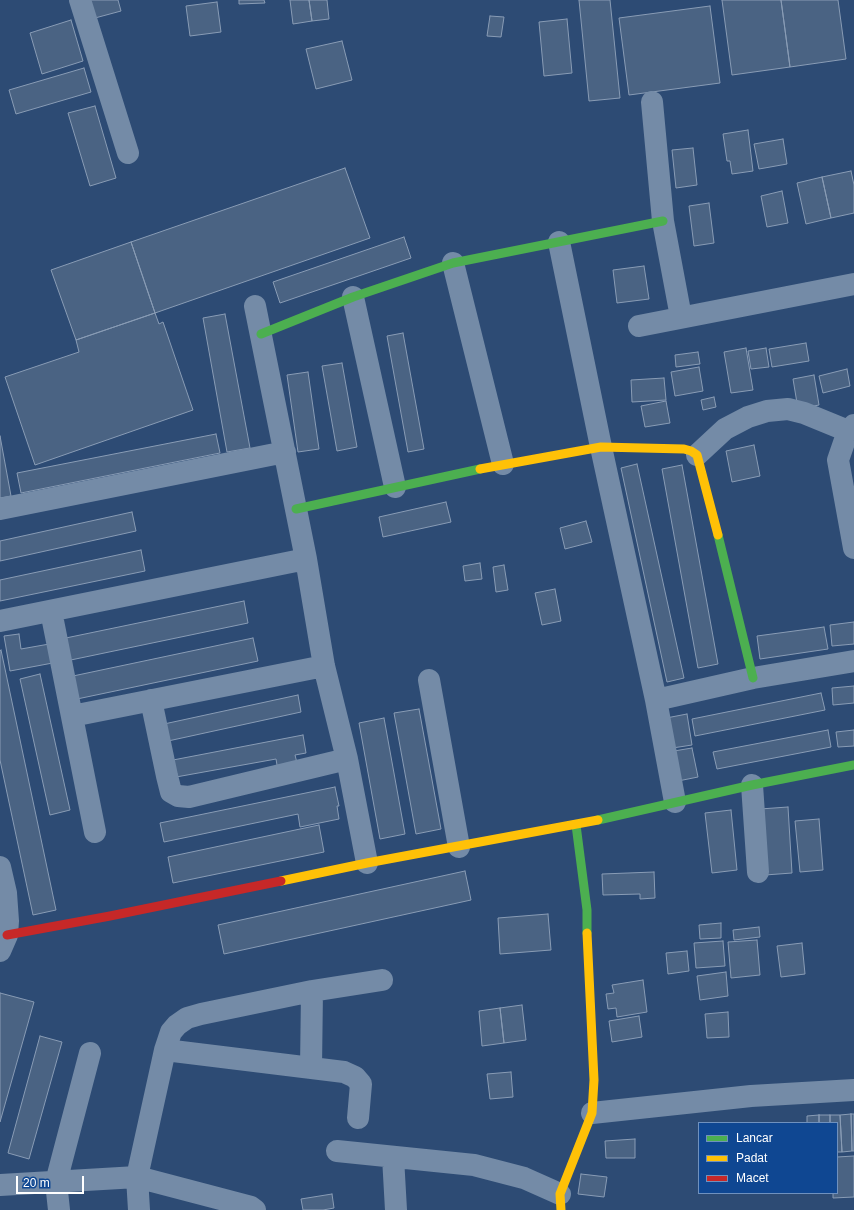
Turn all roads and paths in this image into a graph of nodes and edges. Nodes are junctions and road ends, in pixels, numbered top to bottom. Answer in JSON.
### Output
{"nodes":[{"id":1,"x":80,"y":0,"type":"edge"},
{"id":2,"x":652,"y":102,"type":"dead end"},
{"id":3,"x":128,"y":153,"type":"dead end"},
{"id":4,"x":663,"y":221,"type":"junction"},
{"id":5,"x":559,"y":242,"type":"junction"},
{"id":6,"x":453,"y":263,"type":"junction"},
{"id":7,"x":854,"y":284,"type":"edge"},
{"id":8,"x":353,"y":297,"type":"junction"},
{"id":9,"x":255,"y":306,"type":"dead end"},
{"id":10,"x":681,"y":317,"type":"junction"},
{"id":11,"x":639,"y":326,"type":"dead end"},
{"id":12,"x":261,"y":334,"type":"junction"},
{"id":13,"x":851,"y":428,"type":"edge"},
{"id":14,"x":601,"y":447,"type":"junction"},
{"id":15,"x":284,"y":452,"type":"junction"},
{"id":16,"x":697,"y":455,"type":"junction"},
{"id":17,"x":503,"y":464,"type":"junction"},
{"id":18,"x":395,"y":487,"type":"junction"},
{"id":19,"x":0,"y":509,"type":"edge"},
{"id":20,"x":296,"y":509,"type":"junction"},
{"id":21,"x":854,"y":548,"type":"edge"},
{"id":22,"x":306,"y":559,"type":"junction"},
{"id":23,"x":51,"y":611,"type":"junction"},
{"id":24,"x":0,"y":621,"type":"edge"},
{"id":25,"x":854,"y":661,"type":"edge"},
{"id":26,"x":324,"y":666,"type":"junction"},
{"id":27,"x":753,"y":678,"type":"junction"},
{"id":28,"x":429,"y":680,"type":"dead end"},
{"id":29,"x":151,"y":700,"type":"junction"},
{"id":30,"x":656,"y":700,"type":"junction"},
{"id":31,"x":72,"y":716,"type":"junction"},
{"id":32,"x":347,"y":760,"type":"junction"},
{"id":33,"x":854,"y":766,"type":"edge"},
{"id":34,"x":752,"y":785,"type":"junction"},
{"id":35,"x":675,"y":802,"type":"junction"},
{"id":36,"x":576,"y":825,"type":"junction"},
{"id":37,"x":95,"y":832,"type":"dead end"},
{"id":38,"x":459,"y":847,"type":"junction"},
{"id":39,"x":367,"y":863,"type":"junction"},
{"id":40,"x":0,"y":867,"type":"edge"},
{"id":41,"x":758,"y":872,"type":"dead end"},
{"id":42,"x":4,"y":943,"type":"edge"},
{"id":43,"x":382,"y":980,"type":"dead end"},
{"id":44,"x":312,"y":991,"type":"junction"},
{"id":45,"x":165,"y":1050,"type":"junction"},
{"id":46,"x":90,"y":1054,"type":"dead end"},
{"id":47,"x":311,"y":1068,"type":"junction"},
{"id":48,"x":854,"y":1090,"type":"edge"},
{"id":49,"x":592,"y":1113,"type":"junction"},
{"id":50,"x":358,"y":1118,"type":"dead end"},
{"id":51,"x":337,"y":1151,"type":"dead end"},
{"id":52,"x":393,"y":1157,"type":"junction"},
{"id":53,"x":137,"y":1178,"type":"junction"},
{"id":54,"x":56,"y":1182,"type":"junction"},
{"id":55,"x":0,"y":1185,"type":"edge"},
{"id":56,"x":561,"y":1202,"type":"edge"},
{"id":57,"x":58,"y":1210,"type":"edge"},
{"id":58,"x":139,"y":1210,"type":"edge"},
{"id":59,"x":255,"y":1210,"type":"edge"},
{"id":60,"x":396,"y":1210,"type":"edge"}],
"edges":[{"from":1,"to":3,"type":"street"},
{"from":2,"to":4,"type":"street"},
{"from":4,"to":5,"type":"street"},
{"from":4,"to":10,"type":"street"},
{"from":5,"to":6,"type":"street"},
{"from":5,"to":14,"type":"street"},
{"from":6,"to":8,"type":"street"},
{"from":6,"to":17,"type":"street"},
{"from":7,"to":10,"type":"street"},
{"from":8,"to":12,"type":"street"},
{"from":8,"to":18,"type":"street"},
{"from":9,"to":12,"type":"street"},
{"from":10,"to":11,"type":"street"},
{"from":12,"to":15,"type":"street"},
{"from":13,"to":16,"type":"street"},
{"from":13,"to":21,"type":"street"},
{"from":14,"to":16,"type":"street"},
{"from":14,"to":17,"type":"street"},
{"from":14,"to":30,"type":"street"},
{"from":15,"to":19,"type":"street"},
{"from":15,"to":20,"type":"street"},
{"from":16,"to":27,"type":"street"},
{"from":17,"to":18,"type":"street"},
{"from":18,"to":20,"type":"street"},
{"from":20,"to":22,"type":"street"},
{"from":22,"to":23,"type":"street"},
{"from":22,"to":26,"type":"street"},
{"from":23,"to":24,"type":"street"},
{"from":23,"to":31,"type":"street"},
{"from":25,"to":27,"type":"street"},
{"from":26,"to":29,"type":"street"},
{"from":26,"to":32,"type":"street"},
{"from":27,"to":30,"type":"street"},
{"from":28,"to":38,"type":"street"},
{"from":29,"to":31,"type":"street"},
{"from":29,"to":32,"type":"street"},
{"from":30,"to":35,"type":"street"},
{"from":31,"to":37,"type":"street"},
{"from":32,"to":39,"type":"street"},
{"from":33,"to":34,"type":"street"},
{"from":34,"to":35,"type":"street"},
{"from":34,"to":41,"type":"street"},
{"from":35,"to":36,"type":"street"},
{"from":36,"to":38,"type":"street"},
{"from":36,"to":49,"type":"street"},
{"from":38,"to":39,"type":"street"},
{"from":39,"to":42,"type":"street"},
{"from":40,"to":42,"type":"street"},
{"from":43,"to":44,"type":"street"},
{"from":44,"to":45,"type":"street"},
{"from":44,"to":47,"type":"street"},
{"from":45,"to":47,"type":"street"},
{"from":45,"to":53,"type":"street"},
{"from":46,"to":54,"type":"street"},
{"from":47,"to":50,"type":"street"},
{"from":48,"to":49,"type":"street"},
{"from":49,"to":56,"type":"street"},
{"from":51,"to":52,"type":"street"},
{"from":52,"to":56,"type":"street"},
{"from":52,"to":60,"type":"street"},
{"from":53,"to":54,"type":"street"},
{"from":53,"to":58,"type":"street"},
{"from":53,"to":59,"type":"street"},
{"from":54,"to":55,"type":"street"},
{"from":54,"to":57,"type":"street"}]}
